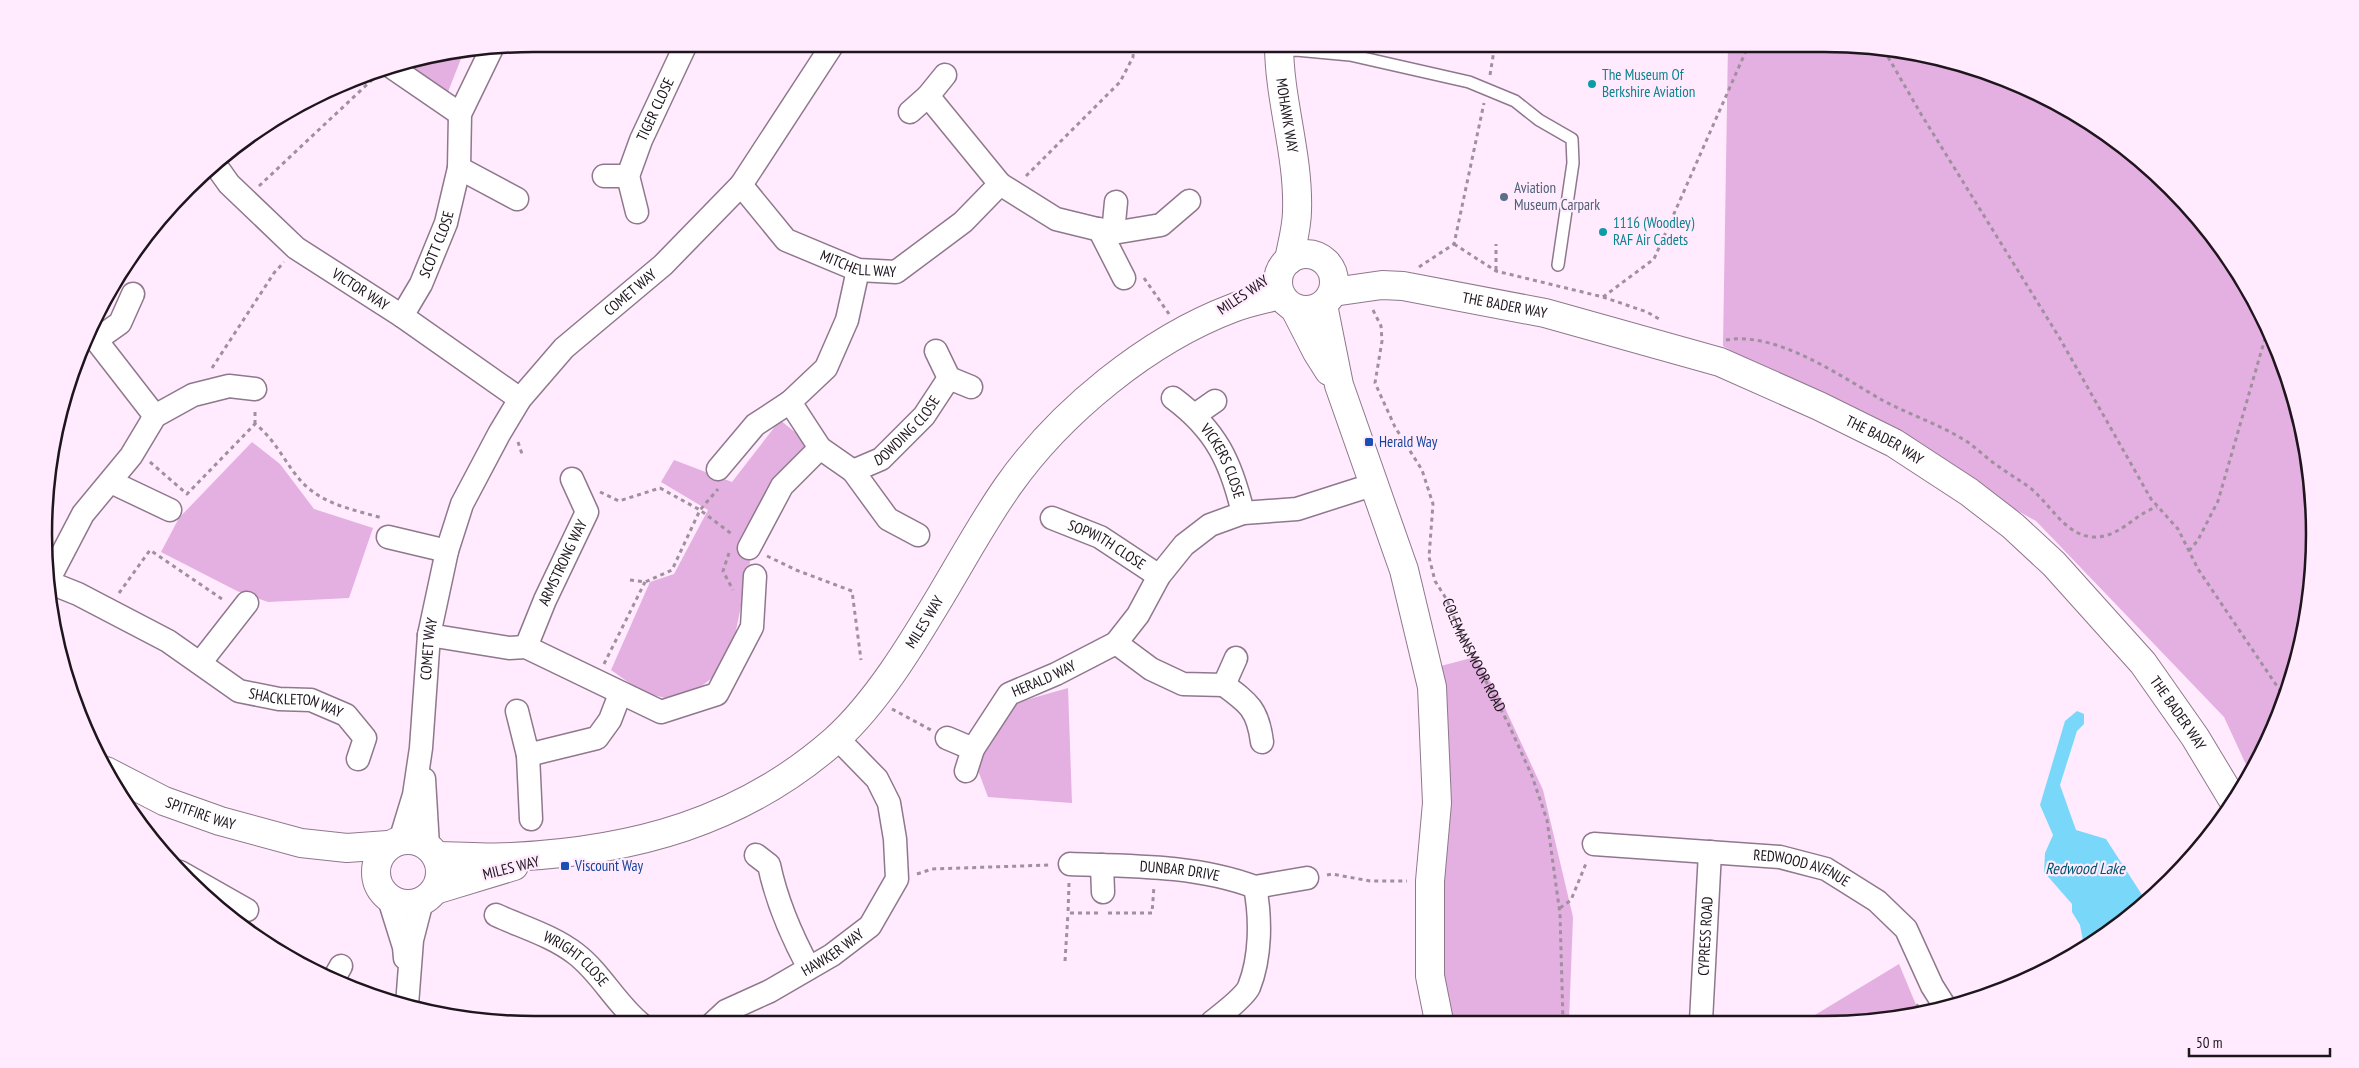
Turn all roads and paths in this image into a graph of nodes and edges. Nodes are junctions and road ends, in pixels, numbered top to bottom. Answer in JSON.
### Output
{"nodes":[{"id":1,"x":682,"y":52,"type":"edge"},
{"id":2,"x":828,"y":52,"type":"edge"},
{"id":3,"x":1134,"y":52,"type":"edge"},
{"id":4,"x":1279,"y":52,"type":"edge"},
{"id":5,"x":1318,"y":52,"type":"edge"},
{"id":6,"x":1494,"y":52,"type":"edge"},
{"id":7,"x":1745,"y":52,"type":"edge"},
{"id":8,"x":488,"y":55,"type":"edge"},
{"id":9,"x":1888,"y":57,"type":"edge"},
{"id":10,"x":392,"y":74,"type":"edge"},
{"id":11,"x":946,"y":75,"type":"dead end"},
{"id":12,"x":374,"y":80,"type":"edge"},
{"id":13,"x":1487,"y":90,"type":"junction"},
{"id":14,"x":928,"y":96,"type":"junction"},
{"id":15,"x":910,"y":112,"type":"dead end"},
{"id":16,"x":460,"y":114,"type":"junction"},
{"id":17,"x":459,"y":168,"type":"junction"},
{"id":18,"x":219,"y":170,"type":"edge"},
{"id":19,"x":604,"y":176,"type":"dead end"},
{"id":20,"x":628,"y":176,"type":"junction"},
{"id":21,"x":741,"y":185,"type":"junction"},
{"id":22,"x":1005,"y":187,"type":"junction"},
{"id":23,"x":1297,"y":189,"type":"junction"},
{"id":24,"x":517,"y":199,"type":"dead end"},
{"id":25,"x":246,"y":201,"type":"junction"},
{"id":26,"x":1188,"y":201,"type":"dead end"},
{"id":27,"x":1116,"y":202,"type":"dead end"},
{"id":28,"x":637,"y":212,"type":"dead end"},
{"id":29,"x":1106,"y":231,"type":"junction"},
{"id":30,"x":1454,"y":244,"type":"junction"},
{"id":31,"x":1496,"y":244,"type":"dead end"},
{"id":32,"x":296,"y":248,"type":"junction"},
{"id":33,"x":1558,"y":266,"type":"dead end"},
{"id":34,"x":858,"y":270,"type":"junction"},
{"id":35,"x":1496,"y":271,"type":"junction"},
{"id":36,"x":1132,"y":274,"type":"joint"},
{"id":37,"x":1408,"y":280,"type":"junction"},
{"id":38,"x":1326,"y":281,"type":"junction"},
{"id":39,"x":1286,"y":283,"type":"junction"},
{"id":40,"x":132,"y":294,"type":"dead end"},
{"id":41,"x":1603,"y":297,"type":"junction"},
{"id":42,"x":1371,"y":302,"type":"dead end"},
{"id":43,"x":402,"y":316,"type":"junction"},
{"id":44,"x":1669,"y":324,"type":"dead end"},
{"id":45,"x":1182,"y":333,"type":"junction"},
{"id":46,"x":94,"y":339,"type":"edge"},
{"id":47,"x":2265,"y":339,"type":"edge"},
{"id":48,"x":1722,"y":340,"type":"dead end"},
{"id":49,"x":92,"y":343,"type":"edge"},
{"id":50,"x":936,"y":351,"type":"dead end"},
{"id":51,"x":949,"y":378,"type":"junction"},
{"id":52,"x":1339,"y":385,"type":"junction"},
{"id":53,"x":971,"y":387,"type":"dead end"},
{"id":54,"x":255,"y":390,"type":"dead end"},
{"id":55,"x":193,"y":396,"type":"junction"},
{"id":56,"x":1173,"y":398,"type":"dead end"},
{"id":57,"x":520,"y":399,"type":"junction"},
{"id":58,"x":1215,"y":401,"type":"dead end"},
{"id":59,"x":790,"y":402,"type":"junction"},
{"id":60,"x":1195,"y":414,"type":"junction"},
{"id":61,"x":155,"y":416,"type":"junction"},
{"id":62,"x":820,"y":448,"type":"junction"},
{"id":63,"x":131,"y":456,"type":"junction"},
{"id":64,"x":853,"y":471,"type":"junction"},
{"id":65,"x":719,"y":479,"type":"joint"},
{"id":66,"x":572,"y":480,"type":"dead end"},
{"id":67,"x":111,"y":482,"type":"junction"},
{"id":68,"x":1375,"y":484,"type":"junction"},
{"id":69,"x":2157,"y":507,"type":"junction"},
{"id":70,"x":170,"y":510,"type":"dead end"},
{"id":71,"x":1243,"y":512,"type":"junction"},
{"id":72,"x":1052,"y":518,"type":"dead end"},
{"id":73,"x":388,"y":528,"type":"joint"},
{"id":74,"x":918,"y":535,"type":"dead end"},
{"id":75,"x":742,"y":542,"type":"joint"},
{"id":76,"x":447,"y":551,"type":"junction"},
{"id":77,"x":2189,"y":551,"type":"junction"},
{"id":78,"x":54,"y":569,"type":"edge"},
{"id":79,"x":1159,"y":576,"type":"junction"},
{"id":80,"x":630,"y":580,"type":"dead end"},
{"id":81,"x":645,"y":582,"type":"junction"},
{"id":82,"x":56,"y":585,"type":"edge"},
{"id":83,"x":754,"y":585,"type":"joint"},
{"id":84,"x":108,"y":608,"type":"junction"},
{"id":85,"x":243,"y":608,"type":"joint"},
{"id":86,"x":429,"y":635,"type":"junction"},
{"id":87,"x":1116,"y":644,"type":"junction"},
{"id":88,"x":526,"y":646,"type":"junction"},
{"id":89,"x":1236,"y":658,"type":"dead end"},
{"id":90,"x":200,"y":663,"type":"junction"},
{"id":91,"x":596,"y":680,"type":"junction"},
{"id":92,"x":1224,"y":685,"type":"junction"},
{"id":93,"x":2280,"y":691,"type":"edge"},
{"id":94,"x":620,"y":694,"type":"junction"},
{"id":95,"x":889,"y":708,"type":"dead end"},
{"id":96,"x":517,"y":711,"type":"dead end"},
{"id":97,"x":837,"y":738,"type":"junction"},
{"id":98,"x":948,"y":738,"type":"joint"},
{"id":99,"x":1262,"y":742,"type":"dead end"},
{"id":100,"x":421,"y":748,"type":"junction"},
{"id":101,"x":973,"y":749,"type":"junction"},
{"id":102,"x":528,"y":755,"type":"junction"},
{"id":103,"x":358,"y":759,"type":"dead end"},
{"id":104,"x":966,"y":771,"type":"dead end"},
{"id":105,"x":119,"y":779,"type":"edge"},
{"id":106,"x":2230,"y":795,"type":"edge"},
{"id":107,"x":531,"y":819,"type":"dead end"},
{"id":108,"x":301,"y":843,"type":"junction"},
{"id":109,"x":394,"y":843,"type":"junction"},
{"id":110,"x":1594,"y":844,"type":"joint"},
{"id":111,"x":588,"y":849,"type":"junction"},
{"id":112,"x":432,"y":851,"type":"junction"},
{"id":113,"x":1710,"y":852,"type":"junction"},
{"id":114,"x":769,"y":858,"type":"dead end"},
{"id":115,"x":1070,"y":864,"type":"joint"},
{"id":116,"x":1102,"y":865,"type":"junction"},
{"id":117,"x":1307,"y":878,"type":"joint"},
{"id":118,"x":897,"y":879,"type":"junction"},
{"id":119,"x":1430,"y":881,"type":"junction"},
{"id":120,"x":1255,"y":887,"type":"junction"},
{"id":121,"x":209,"y":889,"type":"edge"},
{"id":122,"x":383,"y":890,"type":"junction"},
{"id":123,"x":1103,"y":892,"type":"dead end"},
{"id":124,"x":428,"y":896,"type":"junction"},
{"id":125,"x":1560,"y":909,"type":"junction"},
{"id":126,"x":247,"y":910,"type":"dead end"},
{"id":127,"x":1068,"y":913,"type":"dead end"},
{"id":128,"x":496,"y":915,"type":"dead end"},
{"id":129,"x":1065,"y":961,"type":"dead end"},
{"id":130,"x":809,"y":968,"type":"junction"},
{"id":131,"x":407,"y":998,"type":"edge"},
{"id":132,"x":1941,"y":1001,"type":"edge"},
{"id":133,"x":633,"y":1016,"type":"edge"},
{"id":134,"x":721,"y":1016,"type":"edge"},
{"id":135,"x":1219,"y":1016,"type":"edge"},
{"id":136,"x":1438,"y":1016,"type":"edge"},
{"id":137,"x":1563,"y":1016,"type":"edge"},
{"id":138,"x":1701,"y":1016,"type":"edge"}],
"edges":[{"from":1,"to":20,"type":"street","name":"TIGER CLOSE"},
{"from":2,"to":21,"type":"street","name":"COMET WAY"},
{"from":3,"to":22,"type":"path"},
{"from":4,"to":23,"type":"street","name":"MOHAWK WAY"},
{"from":5,"to":13,"type":"lane"},
{"from":6,"to":13,"type":"path"},
{"from":7,"to":41,"type":"path"},
{"from":8,"to":16,"type":"street","name":"SCOTT CLOSE"},
{"from":9,"to":69,"type":"path"},
{"from":10,"to":16,"type":"street"},
{"from":11,"to":14,"type":"street"},
{"from":12,"to":25,"type":"path"},
{"from":13,"to":30,"type":"path"},
{"from":13,"to":33,"type":"lane"},
{"from":14,"to":15,"type":"street"},
{"from":14,"to":22,"type":"street"},
{"from":16,"to":17,"type":"street","name":"SCOTT CLOSE"},
{"from":17,"to":24,"type":"street"},
{"from":17,"to":43,"type":"street","name":"SCOTT CLOSE"},
{"from":18,"to":25,"type":"street","name":"VICTOR WAY"},
{"from":19,"to":20,"type":"street"},
{"from":20,"to":28,"type":"street"},
{"from":21,"to":34,"type":"street","name":"MITCHELL WAY"},
{"from":21,"to":57,"type":"street","name":"COMET WAY"},
{"from":22,"to":29,"type":"street"},
{"from":22,"to":34,"type":"street","name":"MITCHELL WAY"},
{"from":23,"to":38,"type":"street","name":"MOHAWK WAY"},
{"from":23,"to":39,"type":"street","name":"MOHAWK WAY"},
{"from":25,"to":32,"type":"street","name":"VICTOR WAY"},
{"from":26,"to":29,"type":"street"},
{"from":27,"to":29,"type":"street"},
{"from":29,"to":36,"type":"street"},
{"from":30,"to":35,"type":"path"},
{"from":30,"to":37,"type":"path"},
{"from":31,"to":35,"type":"path"},
{"from":32,"to":43,"type":"street","name":"VICTOR WAY"},
{"from":32,"to":55,"type":"path"},
{"from":34,"to":59,"type":"street"},
{"from":35,"to":41,"type":"path"},
{"from":36,"to":45,"type":"path"},
{"from":37,"to":38,"type":"street","name":"THE BADER WAY"},
{"from":37,"to":106,"type":"street","name":"THE BADER WAY"},
{"from":38,"to":39,"type":"street"},
{"from":38,"to":39,"type":"street"},
{"from":38,"to":52,"type":"street"},
{"from":39,"to":45,"type":"street","name":"MILES WAY"},
{"from":39,"to":52,"type":"street"},
{"from":40,"to":46,"type":"street"},
{"from":41,"to":44,"type":"path"},
{"from":42,"to":125,"type":"path","name":"COLEMANSMOOR ROAD"},
{"from":43,"to":57,"type":"street","name":"VICTOR WAY"},
{"from":45,"to":97,"type":"street","name":"MILES WAY"},
{"from":47,"to":77,"type":"path"},
{"from":48,"to":69,"type":"path"},
{"from":49,"to":61,"type":"street"},
{"from":50,"to":51,"type":"street"},
{"from":51,"to":53,"type":"street"},
{"from":51,"to":64,"type":"street","name":"DOWDING CLOSE"},
{"from":52,"to":68,"type":"street"},
{"from":54,"to":55,"type":"street"},
{"from":55,"to":61,"type":"street"},
{"from":56,"to":60,"type":"street","name":"VICKERS CLOSE"},
{"from":57,"to":76,"type":"street","name":"COMET WAY"},
{"from":58,"to":60,"type":"street","name":"VICKERS CLOSE"},
{"from":59,"to":62,"type":"street","name":"DOWDING CLOSE"},
{"from":59,"to":65,"type":"street"},
{"from":60,"to":71,"type":"street","name":"VICKERS CLOSE"},
{"from":61,"to":63,"type":"street","name":"SHACKLETON WAY"},
{"from":62,"to":64,"type":"street","name":"DOWDING CLOSE"},
{"from":62,"to":75,"type":"street"},
{"from":63,"to":67,"type":"street","name":"SHACKLETON WAY"},
{"from":63,"to":73,"type":"path"},
{"from":64,"to":74,"type":"street","name":"DOWDING CLOSE"},
{"from":65,"to":81,"type":"path"},
{"from":66,"to":88,"type":"street","name":"ARMSTRONG WAY"},
{"from":67,"to":70,"type":"street"},
{"from":67,"to":78,"type":"street","name":"SHACKLETON WAY"},
{"from":68,"to":71,"type":"street","name":"HERALD WAY"},
{"from":68,"to":119,"type":"street"},
{"from":69,"to":77,"type":"path"},
{"from":71,"to":79,"type":"street","name":"HERALD WAY"},
{"from":72,"to":79,"type":"street","name":"SOPWITH CLOSE"},
{"from":73,"to":76,"type":"street"},
{"from":75,"to":83,"type":"path"},
{"from":76,"to":86,"type":"street","name":"COMET WAY"},
{"from":77,"to":93,"type":"path"},
{"from":79,"to":87,"type":"street","name":"HERALD WAY"},
{"from":80,"to":81,"type":"path"},
{"from":81,"to":91,"type":"path"},
{"from":82,"to":84,"type":"street","name":"SHACKLETON WAY"},
{"from":83,"to":94,"type":"street"},
{"from":84,"to":85,"type":"path"},
{"from":84,"to":90,"type":"street","name":"SHACKLETON WAY"},
{"from":85,"to":90,"type":"street"},
{"from":86,"to":88,"type":"street"},
{"from":86,"to":100,"type":"street","name":"COMET WAY"},
{"from":87,"to":92,"type":"street"},
{"from":87,"to":101,"type":"street","name":"HERALD WAY"},
{"from":88,"to":91,"type":"street"},
{"from":89,"to":92,"type":"street"},
{"from":90,"to":103,"type":"street","name":"SHACKLETON WAY"},
{"from":91,"to":94,"type":"street"},
{"from":92,"to":99,"type":"street"},
{"from":94,"to":102,"type":"street"},
{"from":95,"to":98,"type":"path"},
{"from":96,"to":102,"type":"street"},
{"from":97,"to":111,"type":"street","name":"MILES WAY"},
{"from":97,"to":118,"type":"street"},
{"from":98,"to":101,"type":"street"},
{"from":100,"to":109,"type":"street","name":"COMET WAY"},
{"from":100,"to":112,"type":"street","name":"COMET WAY"},
{"from":101,"to":104,"type":"street","name":"HERALD WAY"},
{"from":102,"to":107,"type":"street"},
{"from":105,"to":108,"type":"street","name":"SPITFIRE WAY"},
{"from":108,"to":109,"type":"street","name":"SPITFIRE WAY"},
{"from":108,"to":122,"type":"street","name":"SPITFIRE WAY"},
{"from":109,"to":112,"type":"street","name":"MILES WAY"},
{"from":109,"to":122,"type":"street"},
{"from":110,"to":113,"type":"street","name":"REDWOOD AVENUE"},
{"from":110,"to":125,"type":"path"},
{"from":111,"to":112,"type":"street","name":"MILES WAY"},
{"from":111,"to":124,"type":"street","name":"MILES WAY"},
{"from":112,"to":124,"type":"street"},
{"from":113,"to":132,"type":"street","name":"REDWOOD AVENUE"},
{"from":113,"to":138,"type":"street","name":"CYPRESS ROAD"},
{"from":114,"to":130,"type":"street"},
{"from":115,"to":116,"type":"street","name":"DUNBAR DRIVE"},
{"from":115,"to":118,"type":"path"},
{"from":116,"to":120,"type":"street","name":"DUNBAR DRIVE"},
{"from":116,"to":123,"type":"street"},
{"from":117,"to":119,"type":"path"},
{"from":117,"to":120,"type":"street"},
{"from":118,"to":130,"type":"street","name":"HAWKER WAY"},
{"from":119,"to":136,"type":"street"},
{"from":120,"to":135,"type":"street"},
{"from":121,"to":126,"type":"street"},
{"from":122,"to":124,"type":"street","name":"MILES WAY"},
{"from":122,"to":131,"type":"street"},
{"from":124,"to":131,"type":"street"},
{"from":125,"to":137,"type":"path","name":"COLEMANSMOOR ROAD"},
{"from":127,"to":129,"type":"path"},
{"from":128,"to":133,"type":"street","name":"WRIGHT CLOSE"},
{"from":130,"to":134,"type":"street","name":"HAWKER WAY"}]}
